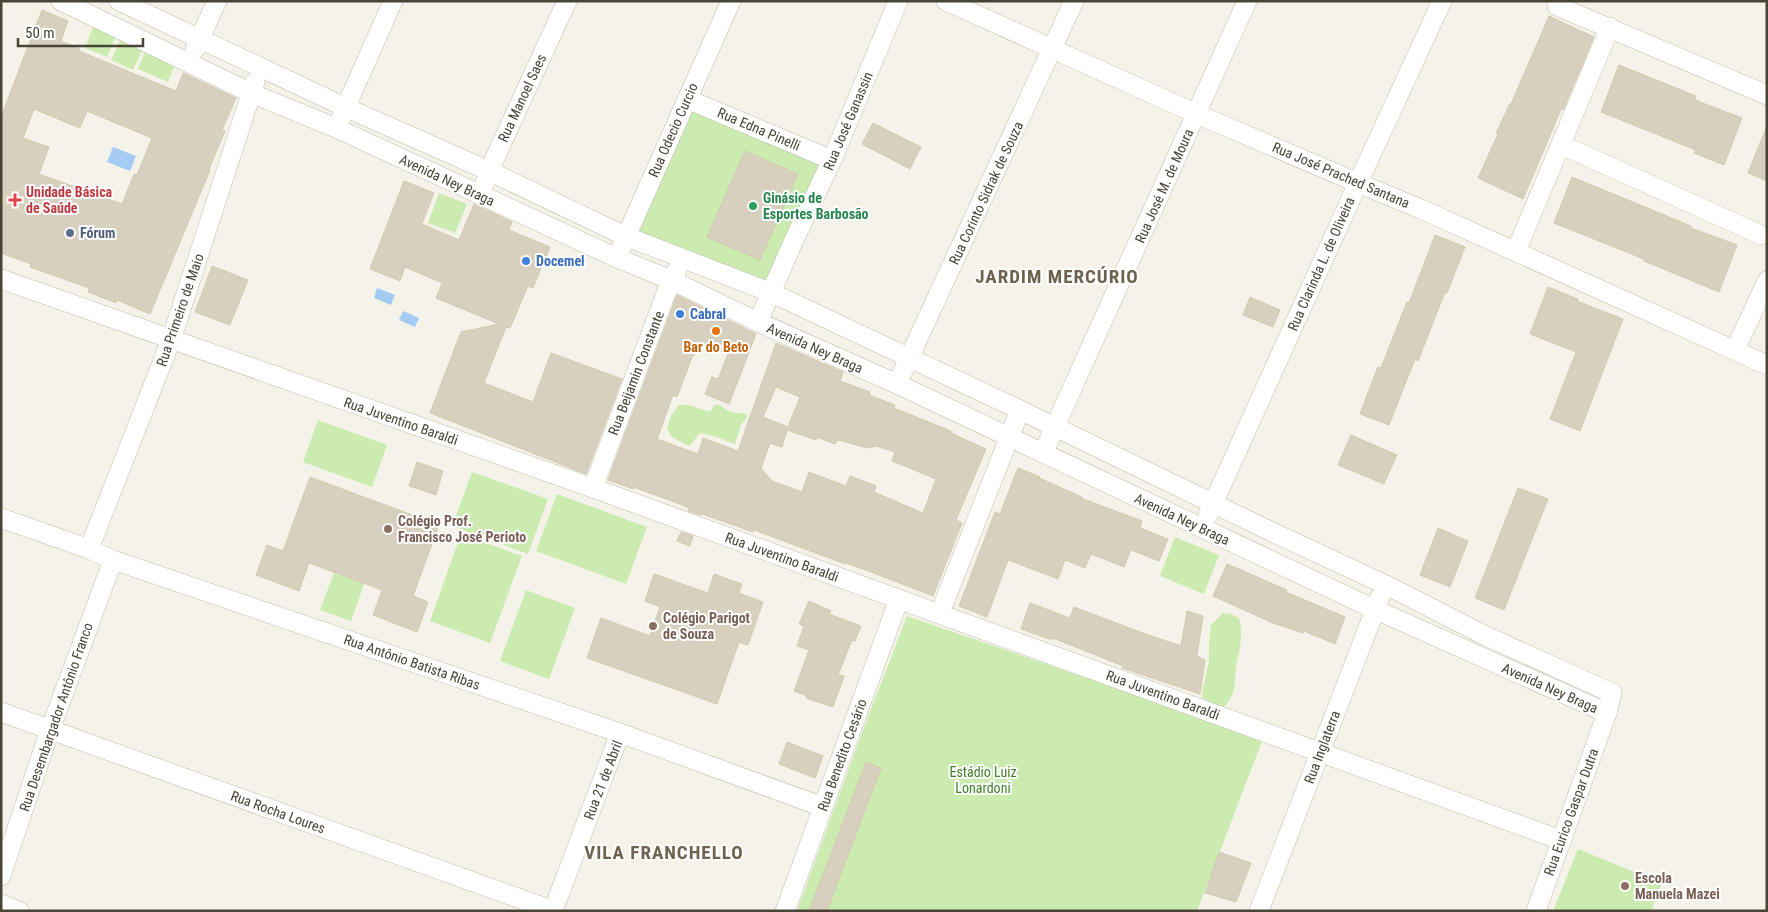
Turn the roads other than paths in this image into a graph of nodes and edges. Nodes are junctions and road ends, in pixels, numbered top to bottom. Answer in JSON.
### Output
{"nodes":[{"id":1,"x":61,"y":1,"type":"edge"},
{"id":2,"x":119,"y":1,"type":"edge"},
{"id":3,"x":217,"y":1,"type":"edge"},
{"id":4,"x":393,"y":1,"type":"edge"},
{"id":5,"x":566,"y":1,"type":"edge"},
{"id":6,"x":731,"y":1,"type":"edge"},
{"id":7,"x":898,"y":1,"type":"edge"},
{"id":8,"x":946,"y":1,"type":"edge"},
{"id":9,"x":1074,"y":1,"type":"edge"},
{"id":10,"x":1247,"y":1,"type":"edge"},
{"id":11,"x":1442,"y":1,"type":"edge"},
{"id":12,"x":1557,"y":6,"type":"dead end"},
{"id":13,"x":1610,"y":28,"type":"junction"},
{"id":14,"x":200,"y":38,"type":"junction"},
{"id":15,"x":1052,"y":49,"type":"junction"},
{"id":16,"x":190,"y":62,"type":"junction"},
{"id":17,"x":260,"y":68,"type":"junction"},
{"id":18,"x":251,"y":93,"type":"junction"},
{"id":19,"x":1767,"y":95,"type":"edge"},
{"id":20,"x":687,"y":99,"type":"junction"},
{"id":21,"x":347,"y":108,"type":"junction"},
{"id":22,"x":1197,"y":114,"type":"junction"},
{"id":23,"x":336,"y":128,"type":"junction"},
{"id":24,"x":1562,"y":145,"type":"junction"},
{"id":25,"x":832,"y":160,"type":"junction"},
{"id":26,"x":489,"y":171,"type":"junction"},
{"id":27,"x":1358,"y":183,"type":"junction"},
{"id":28,"x":481,"y":196,"type":"junction"},
{"id":29,"x":1761,"y":235,"type":"dead end"},
{"id":30,"x":625,"y":236,"type":"junction"},
{"id":31,"x":1516,"y":251,"type":"junction"},
{"id":32,"x":617,"y":258,"type":"junction"},
{"id":33,"x":683,"y":259,"type":"junction"},
{"id":34,"x":1,"y":279,"type":"edge"},
{"id":35,"x":671,"y":280,"type":"junction"},
{"id":36,"x":1767,"y":281,"type":"edge"},
{"id":37,"x":772,"y":294,"type":"junction"},
{"id":38,"x":758,"y":322,"type":"junction"},
{"id":39,"x":171,"y":340,"type":"junction"},
{"id":40,"x":1735,"y":350,"type":"junction"},
{"id":41,"x":909,"y":357,"type":"junction"},
{"id":42,"x":1767,"y":365,"type":"edge"},
{"id":43,"x":897,"y":384,"type":"junction"},
{"id":44,"x":1020,"y":410,"type":"junction"},
{"id":45,"x":1055,"y":427,"type":"junction"},
{"id":46,"x":1009,"y":438,"type":"junction"},
{"id":47,"x":1043,"y":453,"type":"junction"},
{"id":48,"x":593,"y":488,"type":"junction"},
{"id":49,"x":1213,"y":504,"type":"junction"},
{"id":50,"x":1,"y":518,"type":"edge"},
{"id":51,"x":1202,"y":528,"type":"junction"},
{"id":52,"x":89,"y":549,"type":"junction"},
{"id":53,"x":113,"y":560,"type":"junction"},
{"id":54,"x":1386,"y":585,"type":"junction"},
{"id":55,"x":899,"y":599,"type":"junction"},
{"id":56,"x":1374,"y":609,"type":"junction"},
{"id":57,"x":940,"y":614,"type":"junction"},
{"id":58,"x":1,"y":712,"type":"edge"},
{"id":59,"x":1607,"y":714,"type":"junction"},
{"id":60,"x":50,"y":730,"type":"junction"},
{"id":61,"x":620,"y":733,"type":"junction"},
{"id":62,"x":1320,"y":752,"type":"junction"},
{"id":63,"x":823,"y":807,"type":"junction"},
{"id":64,"x":1562,"y":840,"type":"junction"},
{"id":65,"x":1,"y":876,"type":"edge"},
{"id":66,"x":1,"y":904,"type":"edge"},
{"id":67,"x":19,"y":911,"type":"edge"},
{"id":68,"x":554,"y":911,"type":"edge"},
{"id":69,"x":785,"y":911,"type":"edge"},
{"id":70,"x":1259,"y":911,"type":"edge"},
{"id":71,"x":1536,"y":911,"type":"edge"}],
"edges":[{"from":1,"to":16,"type":"street","name":"Avenida Ney Braga"},
{"from":2,"to":14,"type":"street","name":"Avenida Ney Braga"},
{"from":3,"to":14,"type":"street"},
{"from":4,"to":21,"type":"street"},
{"from":5,"to":26,"type":"street","name":"Rua Manoel Saes"},
{"from":6,"to":20,"type":"street","name":"Rua Odecio Curcio"},
{"from":7,"to":25,"type":"street","name":"Rua José Ganassin"},
{"from":8,"to":15,"type":"street","name":"Rua José Prached Santana"},
{"from":9,"to":15,"type":"street","name":"Rua Corinto Sidrak de Souza"},
{"from":10,"to":22,"type":"street","name":"Rua José M. de Moura"},
{"from":11,"to":27,"type":"street","name":"Rua Clarinda L. de Oliveira"},
{"from":12,"to":13,"type":"street"},
{"from":13,"to":19,"type":"street"},
{"from":13,"to":24,"type":"street"},
{"from":14,"to":16,"type":"street"},
{"from":14,"to":17,"type":"street","name":"Avenida Ney Braga"},
{"from":15,"to":22,"type":"street","name":"Rua José Prached Santana"},
{"from":15,"to":41,"type":"street","name":"Rua Corinto Sidrak de Souza"},
{"from":16,"to":18,"type":"street","name":"Avenida Ney Braga"},
{"from":17,"to":18,"type":"street","name":"Rua Primeiro de Maio"},
{"from":17,"to":21,"type":"street","name":"Avenida Ney Braga"},
{"from":18,"to":23,"type":"street","name":"Avenida Ney Braga"},
{"from":18,"to":39,"type":"street","name":"Rua Primeiro de Maio"},
{"from":20,"to":25,"type":"street","name":"Rua Edna Pinelli"},
{"from":20,"to":30,"type":"street","name":"Rua Odecio Curcio"},
{"from":21,"to":23,"type":"street"},
{"from":21,"to":26,"type":"street","name":"Avenida Ney Braga"},
{"from":22,"to":27,"type":"street","name":"Rua José Prached Santana"},
{"from":22,"to":45,"type":"street","name":"Rua José M. de Moura"},
{"from":23,"to":28,"type":"street","name":"Avenida Ney Braga"},
{"from":24,"to":29,"type":"street"},
{"from":24,"to":31,"type":"street"},
{"from":25,"to":37,"type":"street","name":"Rua José Ganassin"},
{"from":26,"to":28,"type":"street","name":"Rua Manoel Saes"},
{"from":26,"to":30,"type":"street","name":"Avenida Ney Braga"},
{"from":27,"to":31,"type":"street","name":"Rua José Prached Santana"},
{"from":27,"to":49,"type":"street","name":"Rua Clarinda L. de Oliveira"},
{"from":28,"to":32,"type":"street","name":"Avenida Ney Braga"},
{"from":30,"to":32,"type":"street","name":"Rua Odecio Curcio"},
{"from":30,"to":33,"type":"street","name":"Avenida Ney Braga"},
{"from":31,"to":40,"type":"street","name":"Rua José Prached Santana"},
{"from":32,"to":35,"type":"street","name":"Avenida Ney Braga"},
{"from":33,"to":35,"type":"street","name":"Rua Beijamin Constante"},
{"from":33,"to":37,"type":"street","name":"Avenida Ney Braga"},
{"from":34,"to":39,"type":"street","name":"Rua Juventino Baraldi"},
{"from":35,"to":38,"type":"street","name":"Avenida Ney Braga"},
{"from":35,"to":48,"type":"street","name":"Rua Beijamin Constante"},
{"from":36,"to":40,"type":"street"},
{"from":37,"to":38,"type":"street","name":"Rua José Ganassin"},
{"from":37,"to":41,"type":"street","name":"Avenida Ney Braga"},
{"from":38,"to":43,"type":"street","name":"Avenida Ney Braga"},
{"from":39,"to":48,"type":"street","name":"Rua Juventino Baraldi"},
{"from":39,"to":52,"type":"street","name":"Rua Primeiro de Maio"},
{"from":40,"to":42,"type":"street","name":"Rua José Prached Santana"},
{"from":41,"to":43,"type":"street","name":"Rua Corinto Sidrak de Souza"},
{"from":41,"to":44,"type":"street","name":"Avenida Ney Braga"},
{"from":43,"to":46,"type":"street","name":"Avenida Ney Braga"},
{"from":44,"to":45,"type":"street","name":"Avenida Ney Braga"},
{"from":44,"to":46,"type":"street"},
{"from":45,"to":47,"type":"street","name":"Rua José M. de Moura"},
{"from":45,"to":49,"type":"street","name":"Avenida Ney Braga"},
{"from":46,"to":47,"type":"street","name":"Avenida Ney Braga"},
{"from":46,"to":57,"type":"street"},
{"from":47,"to":51,"type":"street","name":"Avenida Ney Braga"},
{"from":48,"to":55,"type":"street","name":"Rua Juventino Baraldi"},
{"from":49,"to":51,"type":"street","name":"Rua Clarinda L. de Oliveira"},
{"from":49,"to":54,"type":"street","name":"Avenida Ney Braga"},
{"from":50,"to":52,"type":"street","name":"Rua Antônio Batista Ribas"},
{"from":51,"to":56,"type":"street","name":"Avenida Ney Braga"},
{"from":52,"to":53,"type":"street","name":"Rua Antônio Batista Ribas"},
{"from":53,"to":60,"type":"street","name":"Rua Desembargador Antônio Franco"},
{"from":53,"to":61,"type":"street","name":"Rua Antônio Batista Ribas"},
{"from":54,"to":56,"type":"street","name":"Rua Inglaterra"},
{"from":54,"to":59,"type":"street","name":"Avenida Ney Braga"},
{"from":55,"to":57,"type":"street","name":"Rua Juventino Baraldi"},
{"from":55,"to":63,"type":"street","name":"Rua Benedito Cesário"},
{"from":56,"to":59,"type":"street","name":"Avenida Ney Braga"},
{"from":56,"to":62,"type":"street","name":"Rua Inglaterra"},
{"from":57,"to":62,"type":"street","name":"Rua Juventino Baraldi"},
{"from":58,"to":60,"type":"street","name":"Rua Rocha Loures"},
{"from":59,"to":64,"type":"street","name":"Rua Eurico Gaspar Dutra"},
{"from":60,"to":65,"type":"street","name":"Rua Desembargador Antônio Franco"},
{"from":60,"to":68,"type":"street","name":"Rua Rocha Loures"},
{"from":61,"to":63,"type":"street","name":"Rua Antônio Batista Ribas"},
{"from":61,"to":68,"type":"street","name":"Rua 21 de Abril"},
{"from":62,"to":64,"type":"street","name":"Rua Juventino Baraldi"},
{"from":62,"to":70,"type":"street","name":"Rua Inglaterra"},
{"from":63,"to":69,"type":"street","name":"Rua Benedito Cesário"},
{"from":64,"to":71,"type":"street","name":"Rua Eurico Gaspar Dutra"},
{"from":66,"to":67,"type":"street"}]}
